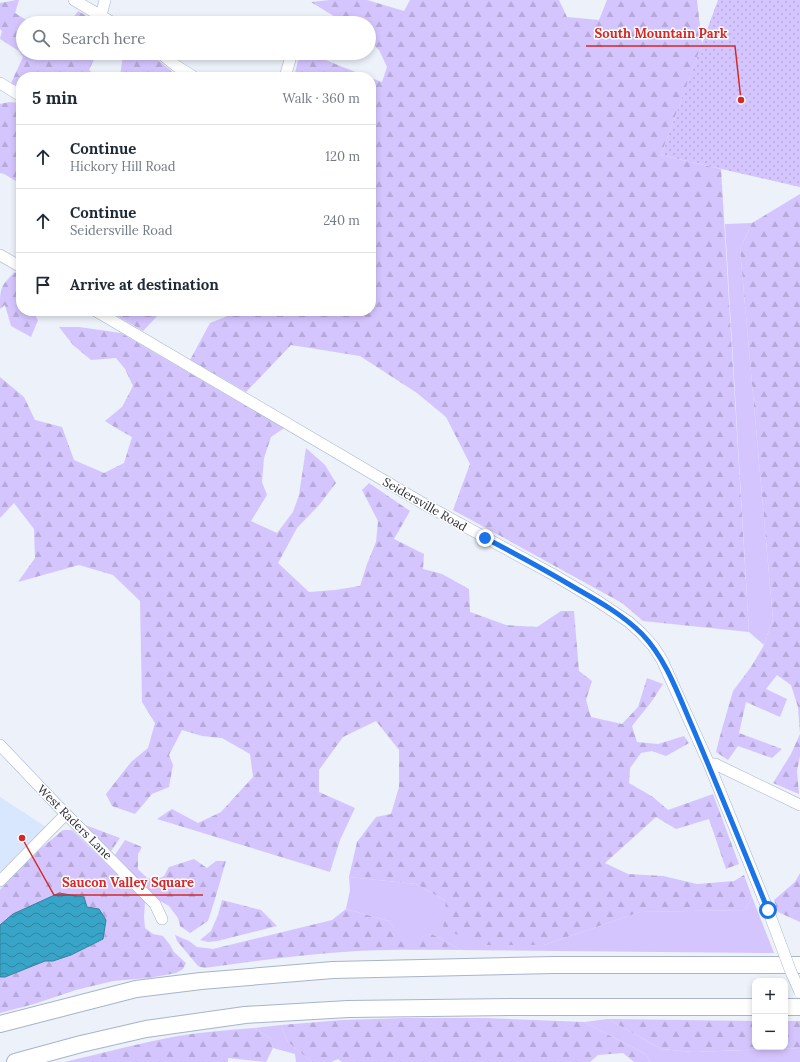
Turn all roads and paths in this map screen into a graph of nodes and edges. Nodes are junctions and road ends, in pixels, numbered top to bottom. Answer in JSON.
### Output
{"nodes":[{"id":1,"x":74,"y":0,"type":"edge"},
{"id":2,"x":105,"y":0,"type":"edge"},
{"id":3,"x":101,"y":16,"type":"joint"},
{"id":4,"x":169,"y":60,"type":"edge"},
{"id":5,"x":290,"y":60,"type":"edge"},
{"id":6,"x":186,"y":72,"type":"edge"},
{"id":7,"x":286,"y":72,"type":"edge"},
{"id":8,"x":0,"y":83,"type":"edge"},
{"id":9,"x":16,"y":93,"type":"edge"},
{"id":10,"x":0,"y":255,"type":"edge"},
{"id":11,"x":16,"y":264,"type":"edge"},
{"id":12,"x":104,"y":316,"type":"edge"},
{"id":13,"x":0,"y":745,"type":"edge"},
{"id":14,"x":709,"y":764,"type":"junction"},
{"id":15,"x":800,"y":805,"type":"edge"},
{"id":16,"x":66,"y":814,"type":"junction"},
{"id":17,"x":0,"y":881,"type":"edge"},
{"id":18,"x":162,"y":919,"type":"dead end"},
{"id":19,"x":800,"y":965,"type":"edge"},
{"id":20,"x":800,"y":992,"type":"edge"},
{"id":21,"x":752,"y":1007,"type":"edge"},
{"id":22,"x":788,"y":1007,"type":"edge"},
{"id":23,"x":800,"y":1007,"type":"edge"},
{"id":24,"x":0,"y":1024,"type":"edge"},
{"id":25,"x":15,"y":1062,"type":"edge"}],
"edges":[{"from":1,"to":3,"type":"street"},
{"from":2,"to":3,"type":"street"},
{"from":4,"to":6,"type":"street"},
{"from":5,"to":7,"type":"street"},
{"from":8,"to":9,"type":"street"},
{"from":10,"to":11,"type":"street"},
{"from":12,"to":14,"type":"street","name":"Seidersville Road"},
{"from":13,"to":16,"type":"street","name":"West Raders Lane"},
{"from":14,"to":15,"type":"street"},
{"from":14,"to":20,"type":"street","name":"Seidersville Road","bridge":true},
{"from":16,"to":17,"type":"street"},
{"from":16,"to":18,"type":"street","name":"West Raders Lane"},
{"from":19,"to":24,"type":"highway"},
{"from":21,"to":25,"type":"highway"},
{"from":22,"to":23,"type":"highway"}]}
